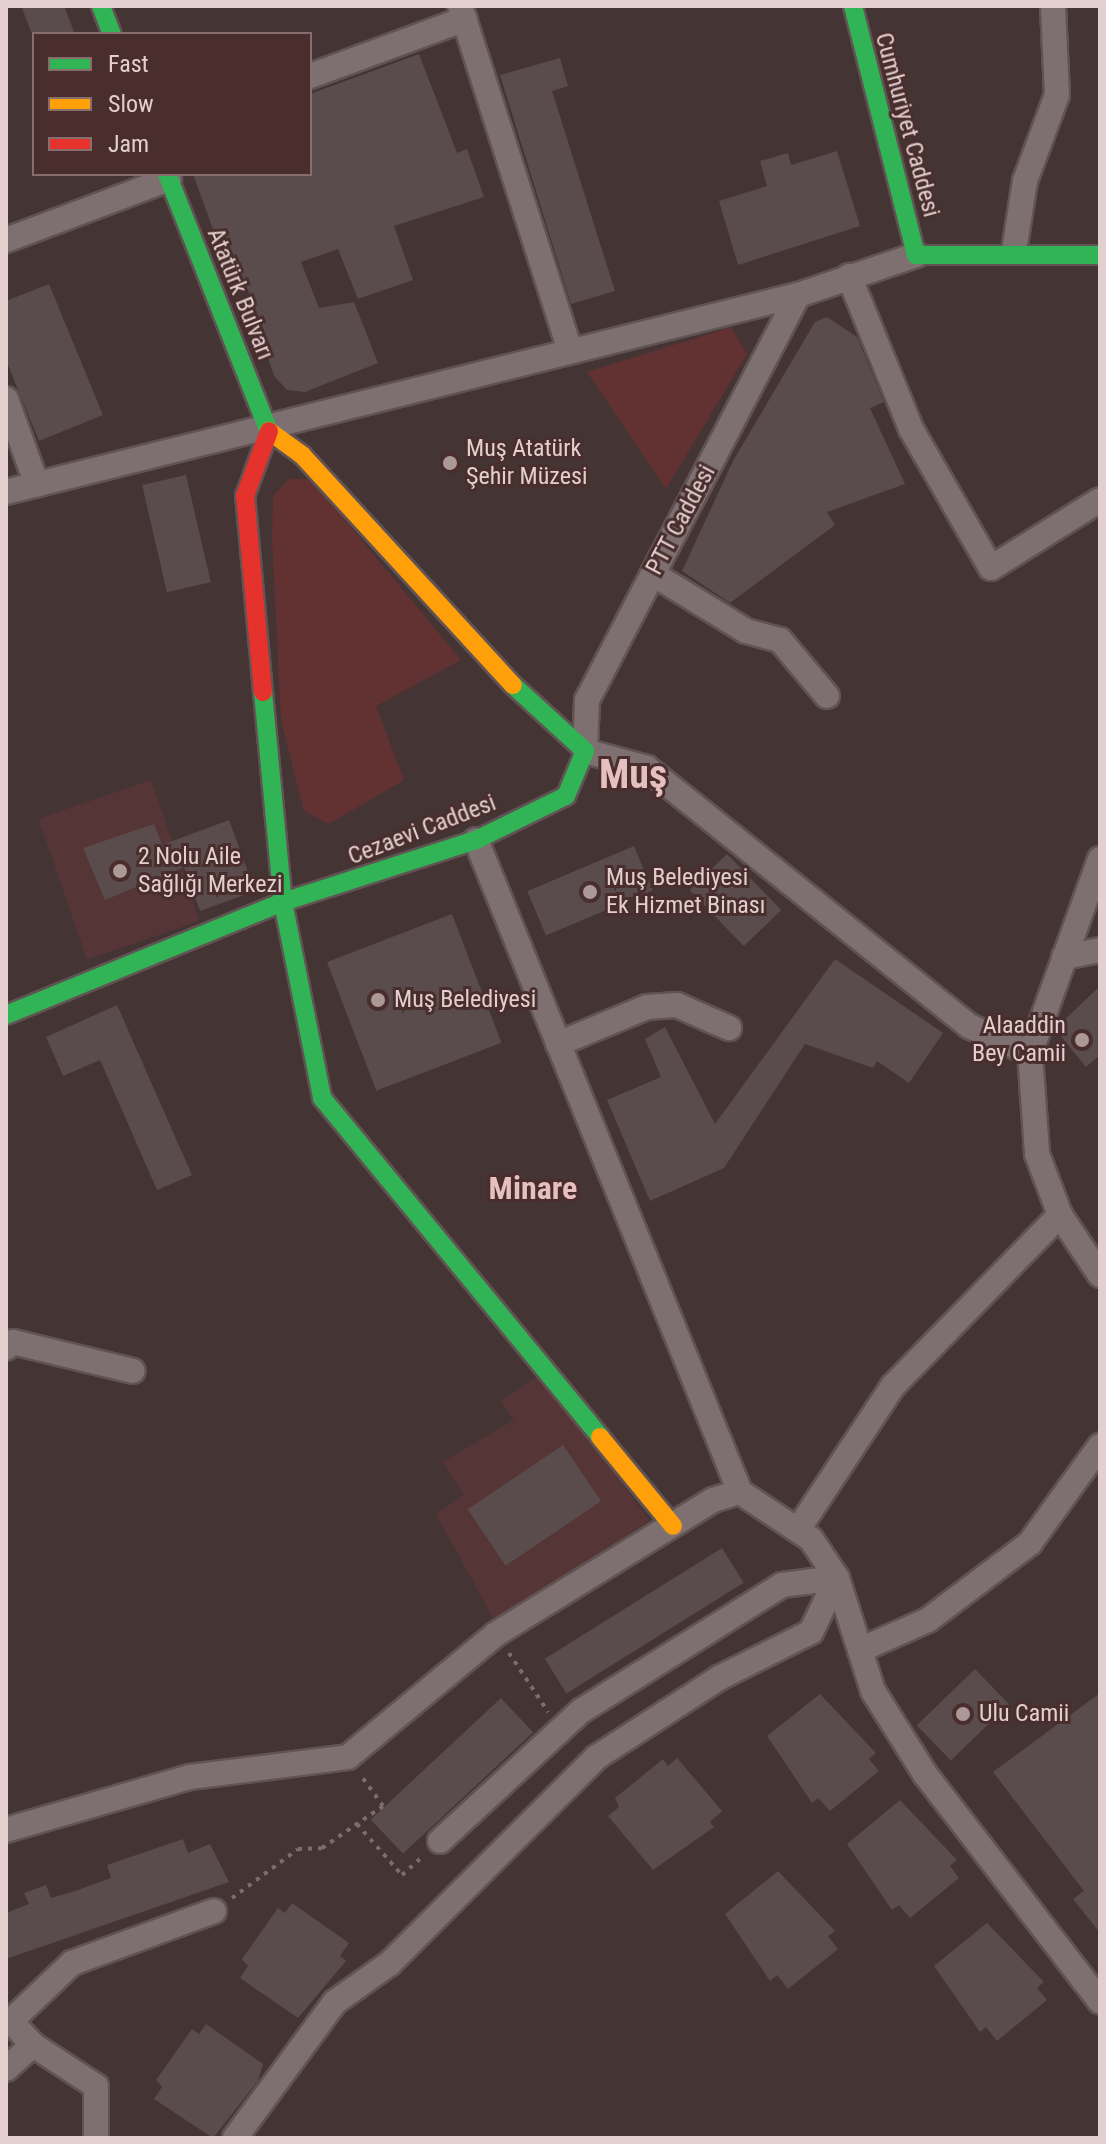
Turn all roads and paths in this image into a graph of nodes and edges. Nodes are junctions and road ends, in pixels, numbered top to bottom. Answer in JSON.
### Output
{"nodes":[{"id":1,"x":101,"y":6,"type":"edge"},
{"id":2,"x":853,"y":6,"type":"edge"},
{"id":3,"x":1053,"y":6,"type":"edge"},
{"id":4,"x":462,"y":13,"type":"edge"},
{"id":5,"x":111,"y":32,"type":"edge"},
{"id":6,"x":312,"y":75,"type":"edge"},
{"id":7,"x":168,"y":177,"type":"edge"},
{"id":8,"x":6,"y":240,"type":"edge"},
{"id":9,"x":1014,"y":251,"type":"junction"},
{"id":10,"x":916,"y":255,"type":"junction"},
{"id":11,"x":1100,"y":255,"type":"edge"},
{"id":12,"x":849,"y":276,"type":"junction"},
{"id":13,"x":798,"y":295,"type":"junction"},
{"id":14,"x":569,"y":347,"type":"junction"},
{"id":15,"x":6,"y":399,"type":"edge"},
{"id":16,"x":269,"y":431,"type":"junction"},
{"id":17,"x":37,"y":485,"type":"junction"},
{"id":18,"x":6,"y":492,"type":"edge"},
{"id":19,"x":1100,"y":500,"type":"edge"},
{"id":20,"x":653,"y":574,"type":"junction"},
{"id":21,"x":827,"y":696,"type":"dead end"},
{"id":22,"x":585,"y":751,"type":"junction"},
{"id":23,"x":476,"y":840,"type":"junction"},
{"id":24,"x":1100,"y":859,"type":"edge"},
{"id":25,"x":283,"y":902,"type":"junction"},
{"id":26,"x":1100,"y":950,"type":"edge"},
{"id":27,"x":1064,"y":957,"type":"junction"},
{"id":28,"x":6,"y":1015,"type":"edge"},
{"id":29,"x":729,"y":1028,"type":"dead end"},
{"id":30,"x":558,"y":1044,"type":"junction"},
{"id":31,"x":1030,"y":1053,"type":"junction"},
{"id":32,"x":1060,"y":1215,"type":"junction"},
{"id":33,"x":1100,"y":1275,"type":"edge"},
{"id":34,"x":6,"y":1348,"type":"edge"},
{"id":35,"x":133,"y":1371,"type":"dead end"},
{"id":36,"x":1100,"y":1446,"type":"edge"},
{"id":37,"x":740,"y":1492,"type":"junction"},
{"id":38,"x":673,"y":1526,"type":"junction"},
{"id":39,"x":799,"y":1528,"type":"junction"},
{"id":40,"x":837,"y":1578,"type":"junction"},
{"id":41,"x":496,"y":1634,"type":"junction"},
{"id":42,"x":860,"y":1650,"type":"junction"},
{"id":43,"x":560,"y":1729,"type":"junction"},
{"id":44,"x":348,"y":1757,"type":"junction"},
{"id":45,"x":357,"y":1824,"type":"junction"},
{"id":46,"x":6,"y":1830,"type":"edge"},
{"id":47,"x":440,"y":1841,"type":"dead end"},
{"id":48,"x":402,"y":1875,"type":"dead end"},
{"id":49,"x":214,"y":1911,"type":"joint"},
{"id":50,"x":1100,"y":2001,"type":"edge"},
{"id":51,"x":8,"y":2018,"type":"edge"},
{"id":52,"x":33,"y":2045,"type":"junction"},
{"id":53,"x":6,"y":2069,"type":"edge"},
{"id":54,"x":96,"y":2138,"type":"edge"},
{"id":55,"x":235,"y":2138,"type":"edge"}],
"edges":[{"from":1,"to":5,"type":"street"},
{"from":2,"to":10,"type":"street","name":"Cumhuriyet Caddesi"},
{"from":3,"to":9,"type":"street"},
{"from":4,"to":6,"type":"street"},
{"from":4,"to":14,"type":"street"},
{"from":7,"to":8,"type":"street"},
{"from":7,"to":16,"type":"street","name":"Atatürk Bulvarı"},
{"from":9,"to":10,"type":"street"},
{"from":9,"to":11,"type":"street"},
{"from":10,"to":12,"type":"street"},
{"from":12,"to":13,"type":"street"},
{"from":12,"to":19,"type":"street"},
{"from":13,"to":14,"type":"street"},
{"from":13,"to":20,"type":"street","name":"PTT Caddesi"},
{"from":14,"to":16,"type":"street"},
{"from":15,"to":17,"type":"street"},
{"from":16,"to":17,"type":"street"},
{"from":16,"to":22,"type":"street"},
{"from":16,"to":25,"type":"street"},
{"from":17,"to":18,"type":"street"},
{"from":20,"to":21,"type":"street"},
{"from":20,"to":22,"type":"street","name":"PTT Caddesi"},
{"from":22,"to":23,"type":"street","name":"Cezaevi Caddesi"},
{"from":22,"to":31,"type":"street"},
{"from":23,"to":25,"type":"street","name":"Cezaevi Caddesi"},
{"from":23,"to":30,"type":"street"},
{"from":24,"to":27,"type":"street"},
{"from":25,"to":28,"type":"street","name":"Cezaevi Caddesi"},
{"from":25,"to":38,"type":"street"},
{"from":26,"to":27,"type":"street"},
{"from":27,"to":31,"type":"street"},
{"from":29,"to":30,"type":"street"},
{"from":30,"to":37,"type":"street"},
{"from":31,"to":32,"type":"street"},
{"from":32,"to":33,"type":"street"},
{"from":32,"to":39,"type":"street"},
{"from":34,"to":35,"type":"street"},
{"from":36,"to":42,"type":"street"},
{"from":37,"to":38,"type":"street"},
{"from":37,"to":39,"type":"street"},
{"from":38,"to":41,"type":"street"},
{"from":39,"to":40,"type":"street"},
{"from":40,"to":42,"type":"street"},
{"from":40,"to":43,"type":"street"},
{"from":40,"to":55,"type":"street"},
{"from":41,"to":43,"type":"path"},
{"from":41,"to":44,"type":"street"},
{"from":42,"to":50,"type":"street"},
{"from":43,"to":47,"type":"street"},
{"from":44,"to":45,"type":"path"},
{"from":44,"to":46,"type":"street"},
{"from":45,"to":48,"type":"path"},
{"from":45,"to":49,"type":"path"},
{"from":49,"to":51,"type":"street"},
{"from":51,"to":52,"type":"street"},
{"from":52,"to":53,"type":"street"},
{"from":52,"to":54,"type":"street"}]}
